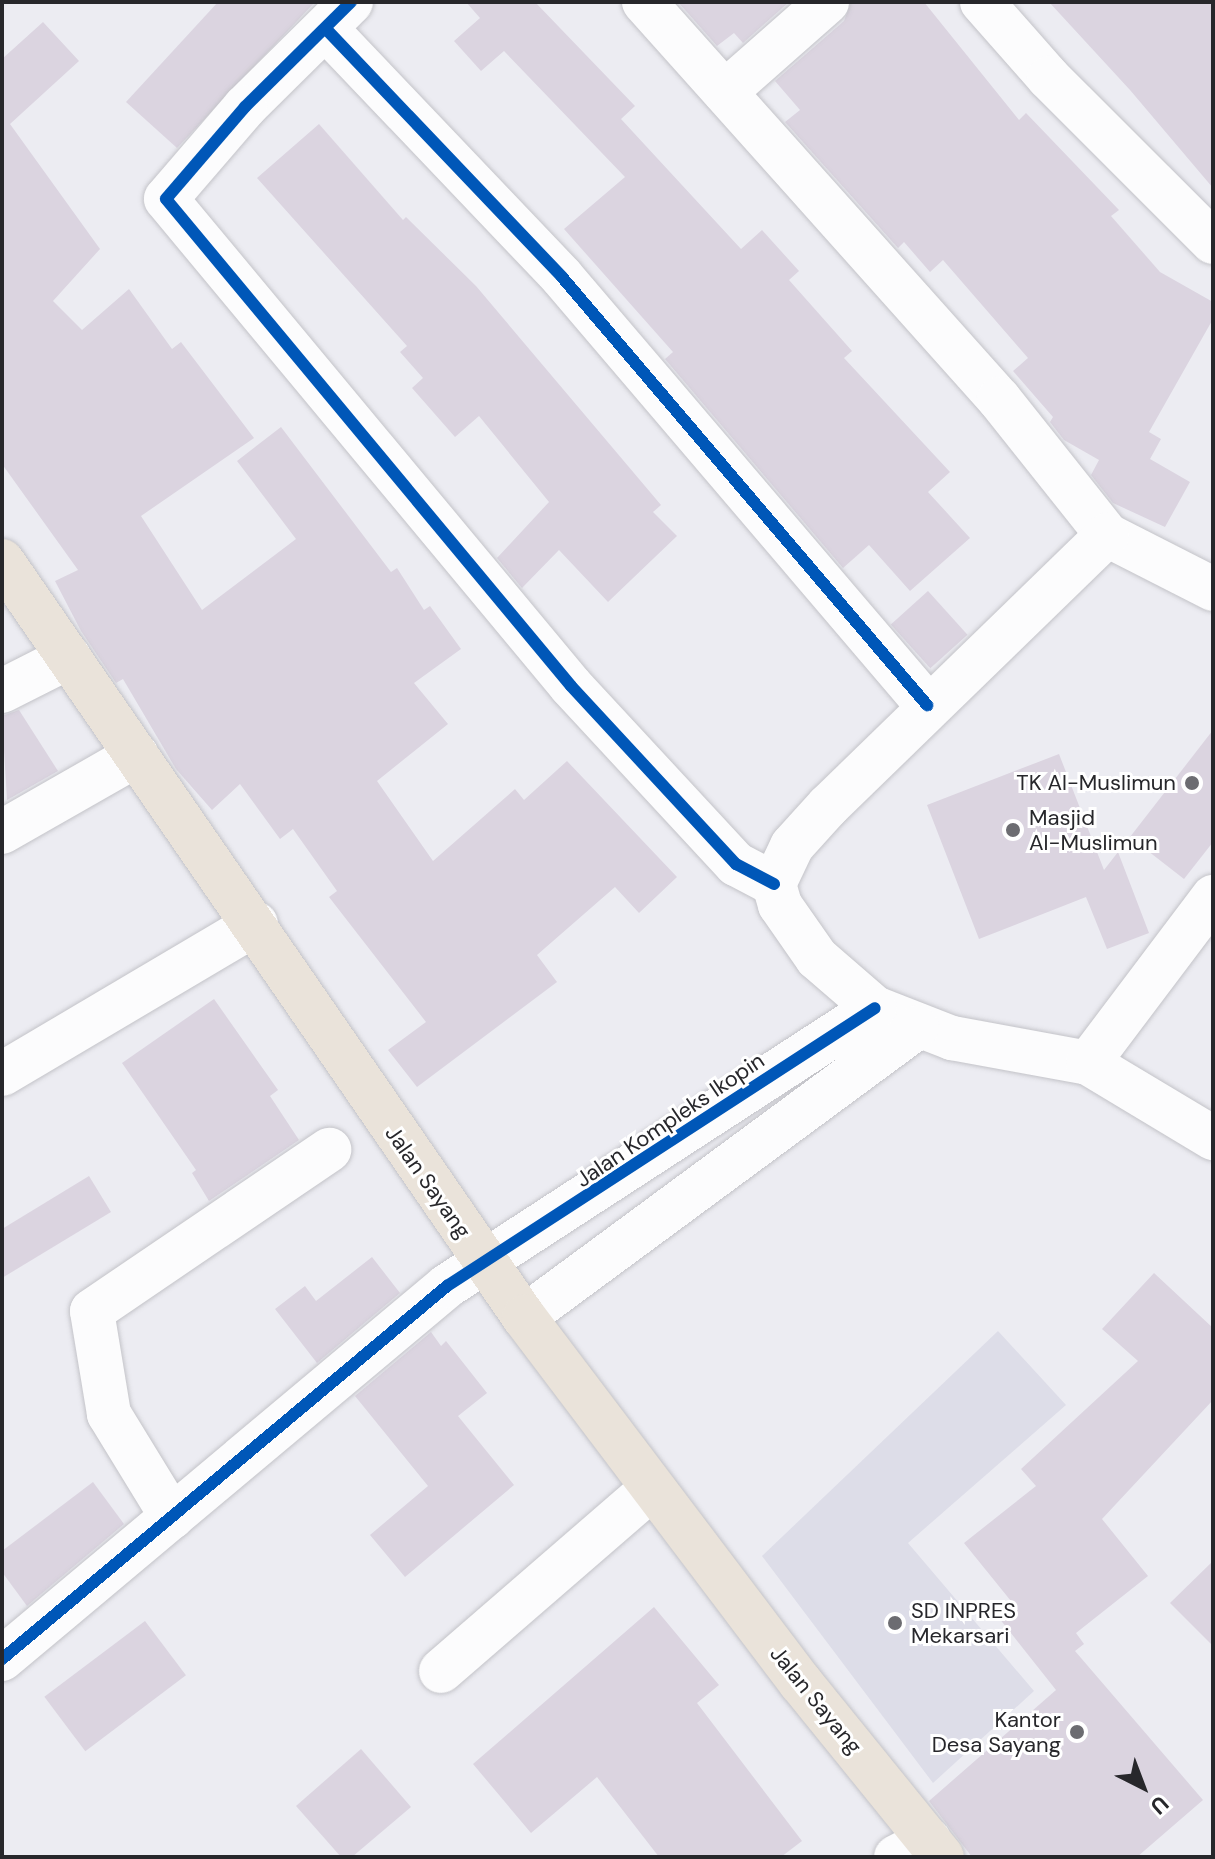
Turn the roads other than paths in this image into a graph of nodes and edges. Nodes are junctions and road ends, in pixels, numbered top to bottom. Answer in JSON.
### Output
{"nodes":[{"id":1,"x":644,"y":2,"type":"edge"},
{"id":2,"x":827,"y":2,"type":"edge"},
{"id":3,"x":982,"y":2,"type":"edge"},
{"id":4,"x":339,"y":16,"type":"edge"},
{"id":5,"x":725,"y":92,"type":"junction"},
{"id":6,"x":1210,"y":234,"type":"edge"},
{"id":7,"x":1107,"y":535,"type":"junction"},
{"id":8,"x":2,"y":561,"type":"edge"},
{"id":9,"x":1213,"y":589,"type":"edge"},
{"id":10,"x":69,"y":657,"type":"junction"},
{"id":11,"x":2,"y":691,"type":"edge"},
{"id":12,"x":927,"y":705,"type":"junction"},
{"id":13,"x":137,"y":755,"type":"junction"},
{"id":14,"x":2,"y":832,"type":"edge"},
{"id":15,"x":774,"y":884,"type":"junction"},
{"id":16,"x":1213,"y":897,"type":"edge"},
{"id":17,"x":256,"y":924,"type":"junction"},
{"id":18,"x":895,"y":1017,"type":"junction"},
{"id":19,"x":1088,"y":1063,"type":"junction"},
{"id":20,"x":2,"y":1074,"type":"edge"},
{"id":21,"x":1213,"y":1138,"type":"edge"},
{"id":22,"x":329,"y":1150,"type":"dead end"},
{"id":23,"x":486,"y":1264,"type":"junction"},
{"id":24,"x":524,"y":1317,"type":"junction"},
{"id":25,"x":651,"y":1489,"type":"junction"},
{"id":26,"x":172,"y":1517,"type":"junction"},
{"id":27,"x":2,"y":1659,"type":"edge"},
{"id":28,"x":441,"y":1671,"type":"dead end"},
{"id":29,"x":923,"y":1851,"type":"edge"}],
"edges":[{"from":1,"to":5,"type":"street"},
{"from":2,"to":5,"type":"street"},
{"from":3,"to":6,"type":"street"},
{"from":4,"to":12,"type":"street"},
{"from":4,"to":15,"type":"street"},
{"from":5,"to":7,"type":"street"},
{"from":7,"to":9,"type":"street"},
{"from":7,"to":12,"type":"street"},
{"from":8,"to":10,"type":"main road","name":"Jalan Sayang"},
{"from":10,"to":11,"type":"street"},
{"from":10,"to":13,"type":"main road","name":"Jalan Sayang"},
{"from":12,"to":15,"type":"street"},
{"from":13,"to":14,"type":"street"},
{"from":13,"to":17,"type":"main road","name":"Jalan Sayang"},
{"from":15,"to":18,"type":"street"},
{"from":16,"to":19,"type":"street"},
{"from":17,"to":20,"type":"street"},
{"from":17,"to":23,"type":"main road","name":"Jalan Sayang"},
{"from":18,"to":19,"type":"street"},
{"from":18,"to":23,"type":"street","name":"Jalan Kompleks Ikopin"},
{"from":18,"to":24,"type":"street"},
{"from":19,"to":21,"type":"street"},
{"from":22,"to":26,"type":"street"},
{"from":23,"to":24,"type":"main road","name":"Jalan Sayang"},
{"from":23,"to":26,"type":"street","name":"Jalan Kompleks Ikopin"},
{"from":24,"to":25,"type":"main road","name":"Jalan Sayang"},
{"from":25,"to":28,"type":"street"},
{"from":25,"to":29,"type":"main road","name":"Jalan Sayang"},
{"from":26,"to":27,"type":"street","name":"Jalan Kompleks Ikopin"}]}
